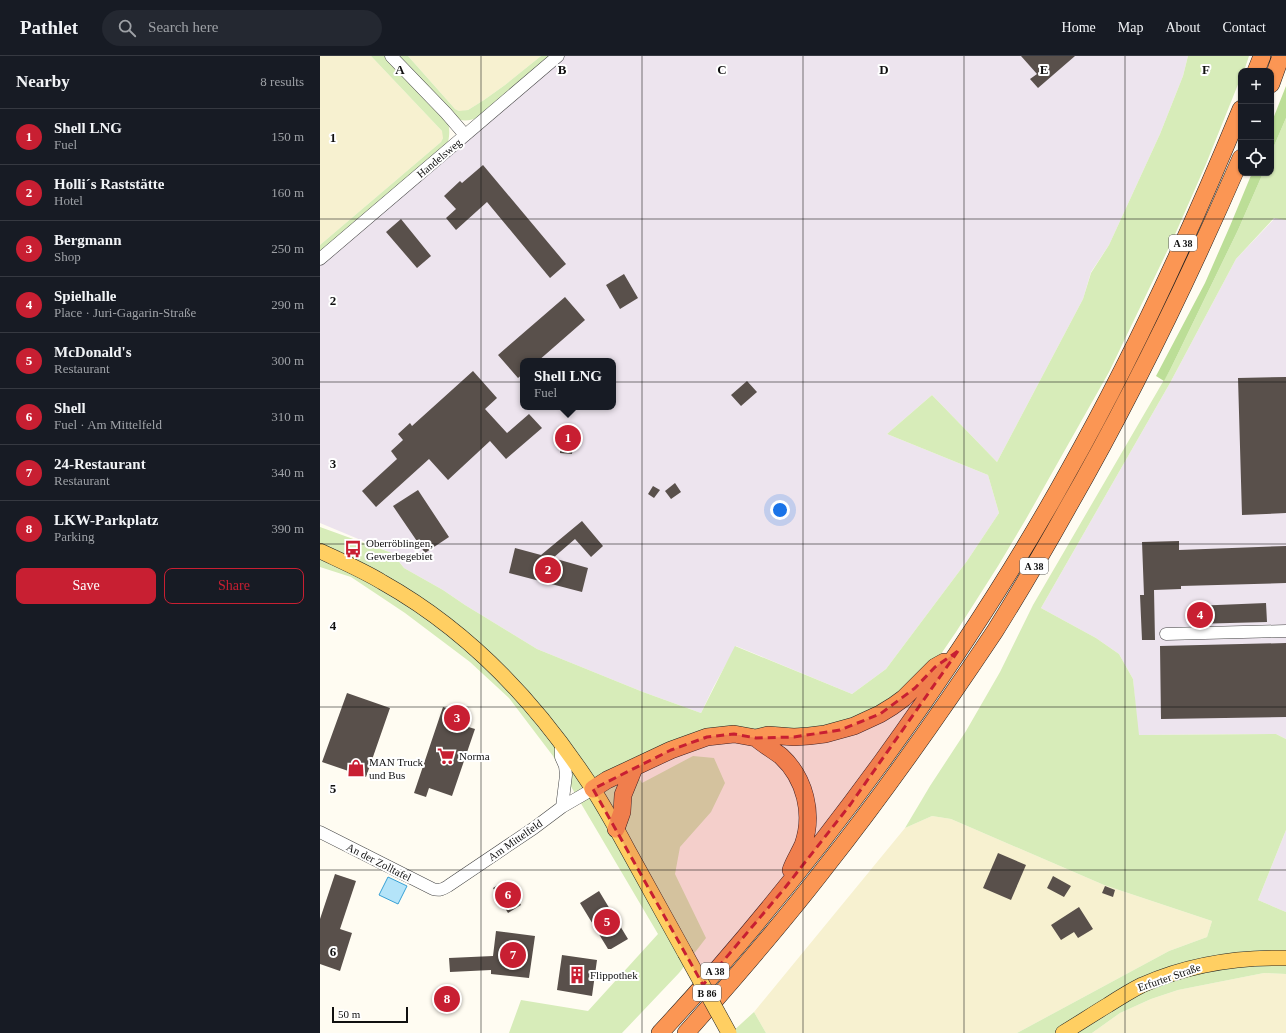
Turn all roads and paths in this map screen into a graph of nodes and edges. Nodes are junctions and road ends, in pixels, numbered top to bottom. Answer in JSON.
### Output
{"nodes":[{"id":1,"x":391,"y":56,"type":"edge"},
{"id":2,"x":558,"y":56,"type":"edge"},
{"id":3,"x":1262,"y":56,"type":"edge"},
{"id":4,"x":1281,"y":56,"type":"edge"},
{"id":5,"x":1257,"y":68,"type":"edge"},
{"id":6,"x":1274,"y":76,"type":"edge"},
{"id":7,"x":1238,"y":116,"type":"edge"},
{"id":8,"x":465,"y":136,"type":"junction"},
{"id":9,"x":1238,"y":165,"type":"edge"},
{"id":10,"x":320,"y":259,"type":"edge"},
{"id":11,"x":320,"y":551,"type":"edge"},
{"id":12,"x":1286,"y":631,"type":"edge"},
{"id":13,"x":1166,"y":634,"type":"dead end"},
{"id":14,"x":958,"y":651,"type":"junction"},
{"id":15,"x":756,"y":738,"type":"junction"},
{"id":16,"x":561,"y":744,"type":"junction"},
{"id":17,"x":634,"y":768,"type":"junction"},
{"id":18,"x":593,"y":789,"type":"junction"},
{"id":19,"x":562,"y":807,"type":"junction"},
{"id":20,"x":616,"y":829,"type":"junction"},
{"id":21,"x":320,"y":832,"type":"edge"},
{"id":22,"x":438,"y":890,"type":"joint"},
{"id":23,"x":784,"y":890,"type":"junction"},
{"id":24,"x":1286,"y":958,"type":"edge"},
{"id":25,"x":660,"y":1033,"type":"edge"},
{"id":26,"x":686,"y":1033,"type":"edge"},
{"id":27,"x":729,"y":1033,"type":"edge"},
{"id":28,"x":1063,"y":1033,"type":"edge"}],
"edges":[{"from":1,"to":8,"type":"street"},
{"from":2,"to":8,"type":"street","name":"Handelsweg"},
{"from":3,"to":5,"type":"highway"},
{"from":4,"to":6,"type":"highway"},
{"from":7,"to":14,"type":"highway","number":"A 38"},
{"from":8,"to":10,"type":"street","name":"Handelsweg"},
{"from":9,"to":26,"type":"highway","number":"A 38"},
{"from":11,"to":16,"type":"main road"},
{"from":12,"to":13,"type":"street"},
{"from":14,"to":15,"type":"highway"},
{"from":14,"to":23,"type":"highway","number":"A 38"},
{"from":15,"to":17,"type":"highway"},
{"from":15,"to":23,"type":"highway"},
{"from":16,"to":18,"type":"main road"},
{"from":16,"to":19,"type":"street"},
{"from":17,"to":18,"type":"highway"},
{"from":17,"to":20,"type":"highway"},
{"from":18,"to":19,"type":"street","name":"Am Mittelfeld"},
{"from":18,"to":20,"type":"main road","number":"B 86"},
{"from":19,"to":22,"type":"street","name":"Am Mittelfeld"},
{"from":20,"to":27,"type":"main road","number":"B 86","bridge":true},
{"from":21,"to":22,"type":"street","name":"An der Zolltafel"},
{"from":23,"to":25,"type":"highway","number":"A 38"},
{"from":24,"to":28,"type":"main road","name":"Erfurter Straße"}]}
